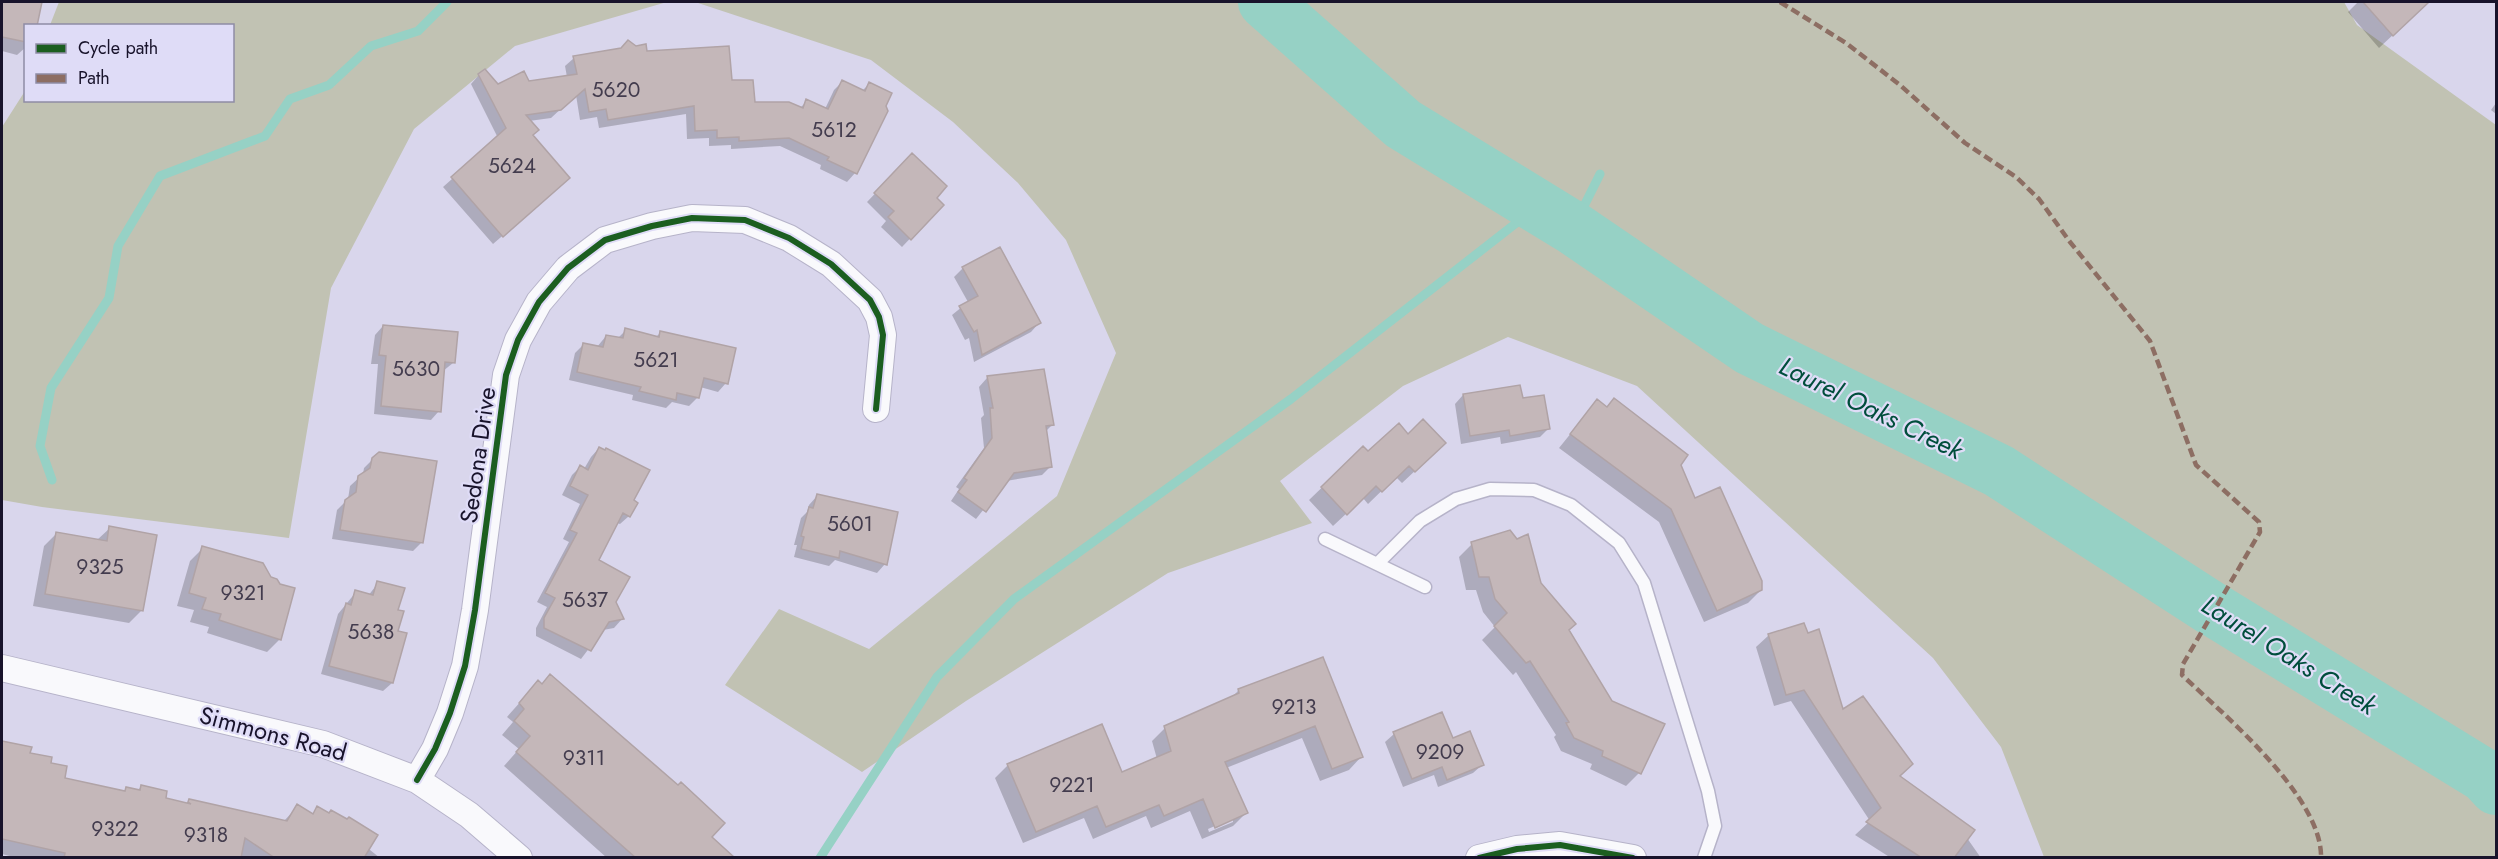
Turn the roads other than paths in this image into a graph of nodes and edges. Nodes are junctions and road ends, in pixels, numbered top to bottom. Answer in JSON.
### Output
{"nodes":[{"id":1,"x":876,"y":409,"type":"dead end"},
{"id":2,"x":1325,"y":538,"type":"dead end"},
{"id":3,"x":1377,"y":564,"type":"junction"},
{"id":4,"x":1425,"y":587,"type":"dead end"},
{"id":5,"x":2,"y":668,"type":"edge"},
{"id":6,"x":417,"y":780,"type":"junction"},
{"id":7,"x":519,"y":858,"type":"edge"},
{"id":8,"x":1479,"y":858,"type":"edge"},
{"id":9,"x":1633,"y":858,"type":"edge"},
{"id":10,"x":1704,"y":858,"type":"edge"}],
"edges":[{"from":1,"to":6,"type":"street","name":"Sedona Drive"},
{"from":2,"to":3,"type":"lane"},
{"from":3,"to":4,"type":"lane"},
{"from":3,"to":10,"type":"lane"},
{"from":5,"to":6,"type":"street","name":"Simmons Road"},
{"from":6,"to":7,"type":"street","name":"Simmons Road"},
{"from":8,"to":9,"type":"street"}]}
